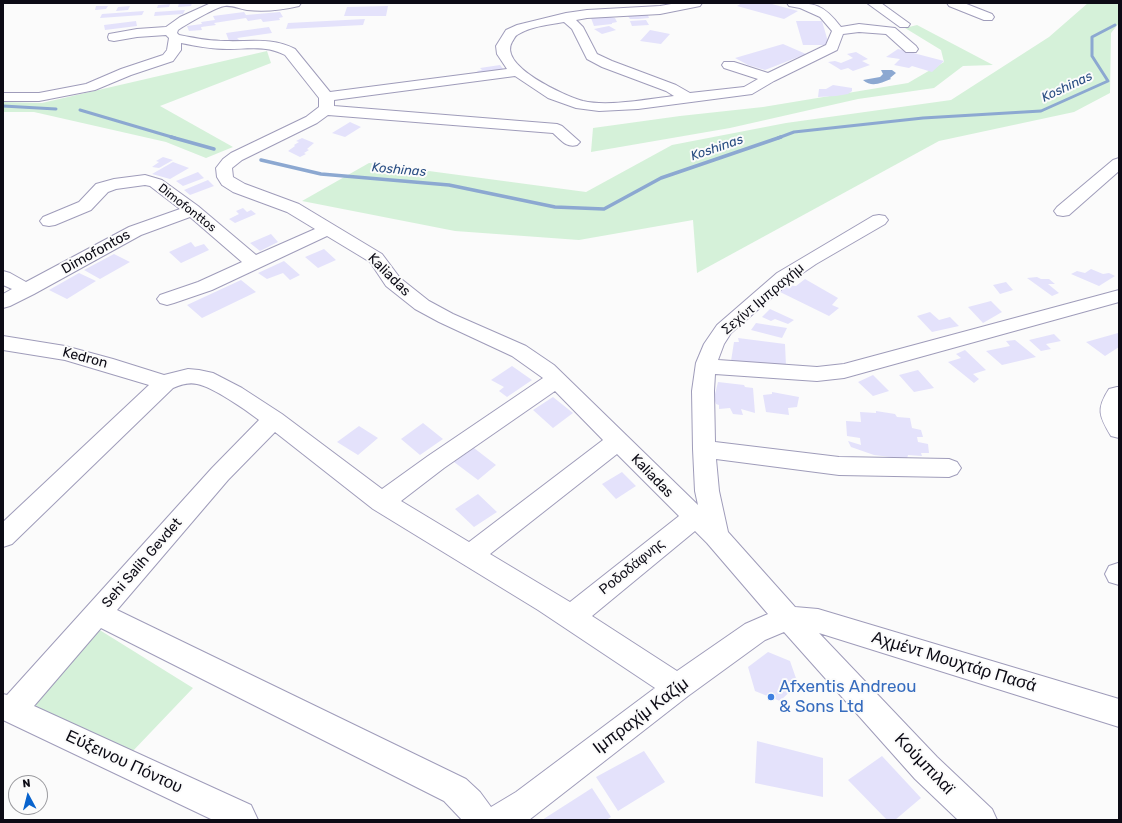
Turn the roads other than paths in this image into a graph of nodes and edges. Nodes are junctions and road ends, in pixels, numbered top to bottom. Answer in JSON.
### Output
{"nodes":[{"id":1,"x":221,"y":3,"type":"edge"},
{"id":2,"x":229,"y":3,"type":"edge"},
{"id":3,"x":295,"y":3,"type":"edge"},
{"id":4,"x":696,"y":3,"type":"edge"},
{"id":5,"x":793,"y":3,"type":"edge"},
{"id":6,"x":873,"y":3,"type":"edge"},
{"id":7,"x":953,"y":3,"type":"edge"},
{"id":8,"x":982,"y":3,"type":"edge"},
{"id":9,"x":615,"y":8,"type":"edge"},
{"id":10,"x":969,"y":10,"type":"junction"},
{"id":11,"x":652,"y":11,"type":"junction"},
{"id":12,"x":988,"y":17,"type":"dead end"},
{"id":13,"x":566,"y":18,"type":"junction"},
{"id":14,"x":666,"y":24,"type":"dead end"},
{"id":15,"x":904,"y":24,"type":"dead end"},
{"id":16,"x":838,"y":31,"type":"junction"},
{"id":17,"x":173,"y":35,"type":"junction"},
{"id":18,"x":114,"y":37,"type":"dead end"},
{"id":19,"x":911,"y":49,"type":"dead end"},
{"id":20,"x":729,"y":65,"type":"dead end"},
{"id":21,"x":517,"y":72,"type":"junction"},
{"id":22,"x":769,"y":78,"type":"junction"},
{"id":23,"x":3,"y":97,"type":"edge"},
{"id":24,"x":688,"y":98,"type":"junction"},
{"id":25,"x":326,"y":103,"type":"junction"},
{"id":26,"x":572,"y":142,"type":"dead end"},
{"id":27,"x":1119,"y":162,"type":"edge"},
{"id":28,"x":192,"y":210,"type":"junction"},
{"id":29,"x":1063,"y":211,"type":"dead end"},
{"id":30,"x":879,"y":220,"type":"dead end"},
{"id":31,"x":49,"y":222,"type":"dead end"},
{"id":32,"x":328,"y":229,"type":"junction"},
{"id":33,"x":254,"y":263,"type":"junction"},
{"id":34,"x":3,"y":276,"type":"edge"},
{"id":35,"x":27,"y":290,"type":"junction"},
{"id":36,"x":1119,"y":296,"type":"edge"},
{"id":37,"x":167,"y":299,"type":"dead end"},
{"id":38,"x":3,"y":302,"type":"edge"},
{"id":39,"x":3,"y":343,"type":"edge"},
{"id":40,"x":706,"y":366,"type":"junction"},
{"id":41,"x":557,"y":379,"type":"junction"},
{"id":42,"x":165,"y":383,"type":"junction"},
{"id":43,"x":1118,"y":394,"type":"dead end"},
{"id":44,"x":274,"y":419,"type":"junction"},
{"id":45,"x":1119,"y":430,"type":"edge"},
{"id":46,"x":618,"y":441,"type":"junction"},
{"id":47,"x":704,"y":449,"type":"junction"},
{"id":48,"x":949,"y":468,"type":"dead end"},
{"id":49,"x":382,"y":502,"type":"junction"},
{"id":50,"x":694,"y":518,"type":"junction"},
{"id":51,"x":716,"y":536,"type":"junction"},
{"id":52,"x":3,"y":537,"type":"edge"},
{"id":53,"x":471,"y":555,"type":"junction"},
{"id":54,"x":98,"y":613,"type":"junction"},
{"id":55,"x":571,"y":617,"type":"junction"},
{"id":56,"x":788,"y":618,"type":"junction"},
{"id":57,"x":678,"y":687,"type":"junction"},
{"id":58,"x":8,"y":709,"type":"edge"},
{"id":59,"x":1119,"y":713,"type":"edge"},
{"id":60,"x":242,"y":820,"type":"edge"},
{"id":61,"x":481,"y":820,"type":"edge"},
{"id":62,"x":499,"y":820,"type":"edge"},
{"id":63,"x":981,"y":820,"type":"edge"}],
"edges":[{"from":1,"to":17,"type":"street"},
{"from":2,"to":3,"type":"street"},
{"from":4,"to":11,"type":"street"},
{"from":5,"to":16,"type":"street"},
{"from":6,"to":15,"type":"street"},
{"from":7,"to":10,"type":"street"},
{"from":8,"to":10,"type":"street"},
{"from":9,"to":11,"type":"street"},
{"from":9,"to":13,"type":"street"},
{"from":10,"to":12,"type":"street"},
{"from":11,"to":14,"type":"street"},
{"from":13,"to":21,"type":"street"},
{"from":13,"to":24,"type":"street"},
{"from":16,"to":19,"type":"street"},
{"from":16,"to":22,"type":"street"},
{"from":17,"to":18,"type":"street"},
{"from":17,"to":23,"type":"street"},
{"from":17,"to":25,"type":"street"},
{"from":20,"to":22,"type":"street"},
{"from":21,"to":24,"type":"street"},
{"from":21,"to":25,"type":"street"},
{"from":22,"to":24,"type":"street"},
{"from":25,"to":26,"type":"street"},
{"from":25,"to":32,"type":"street","name":"Kaliadas"},
{"from":27,"to":29,"type":"street"},
{"from":28,"to":31,"type":"street","name":"Dimofonttos"},
{"from":28,"to":33,"type":"street","name":"Dimofonttos"},
{"from":28,"to":35,"type":"street","name":"Dimofontos"},
{"from":30,"to":40,"type":"street","name":"Σεχίντ Ιμπραχήμ"},
{"from":32,"to":33,"type":"street"},
{"from":32,"to":41,"type":"street","name":"Kaliadas"},
{"from":33,"to":37,"type":"street"},
{"from":34,"to":35,"type":"street"},
{"from":35,"to":38,"type":"street","name":"Dimofontos"},
{"from":36,"to":40,"type":"street"},
{"from":39,"to":42,"type":"street","name":"Kedron"},
{"from":40,"to":47,"type":"street","name":"Σεχίντ Ιμπραχήμ"},
{"from":41,"to":46,"type":"street","name":"Kaliadas"},
{"from":41,"to":49,"type":"street"},
{"from":42,"to":44,"type":"street"},
{"from":42,"to":52,"type":"street"},
{"from":43,"to":45,"type":"street"},
{"from":44,"to":49,"type":"street"},
{"from":44,"to":54,"type":"street","name":"Sehi Salih Gevdet"},
{"from":46,"to":50,"type":"street","name":"Kaliadas"},
{"from":46,"to":53,"type":"street"},
{"from":47,"to":48,"type":"street"},
{"from":47,"to":51,"type":"street","name":"Σεχίντ Ιμπραχήμ"},
{"from":49,"to":53,"type":"street"},
{"from":50,"to":51,"type":"street","name":"Kaliadas"},
{"from":50,"to":55,"type":"street","name":"Ροδοδάφνης"},
{"from":51,"to":56,"type":"street","name":"Kaliadas"},
{"from":53,"to":55,"type":"street"},
{"from":54,"to":58,"type":"street","name":"Sehi Salih Gevdet"},
{"from":54,"to":61,"type":"street"},
{"from":55,"to":57,"type":"street"},
{"from":56,"to":57,"type":"street","name":"Ιμπραχίμ Καζίμ"},
{"from":56,"to":59,"type":"street","name":"Αχμέντ Μουχτάρ Πασά"},
{"from":56,"to":63,"type":"street","name":"Κούμπιλαϊ"},
{"from":57,"to":62,"type":"street","name":"Ιμπραχίμ Καζίμ"},
{"from":58,"to":60,"type":"street","name":"Εύξεινου Πόντου"}]}
